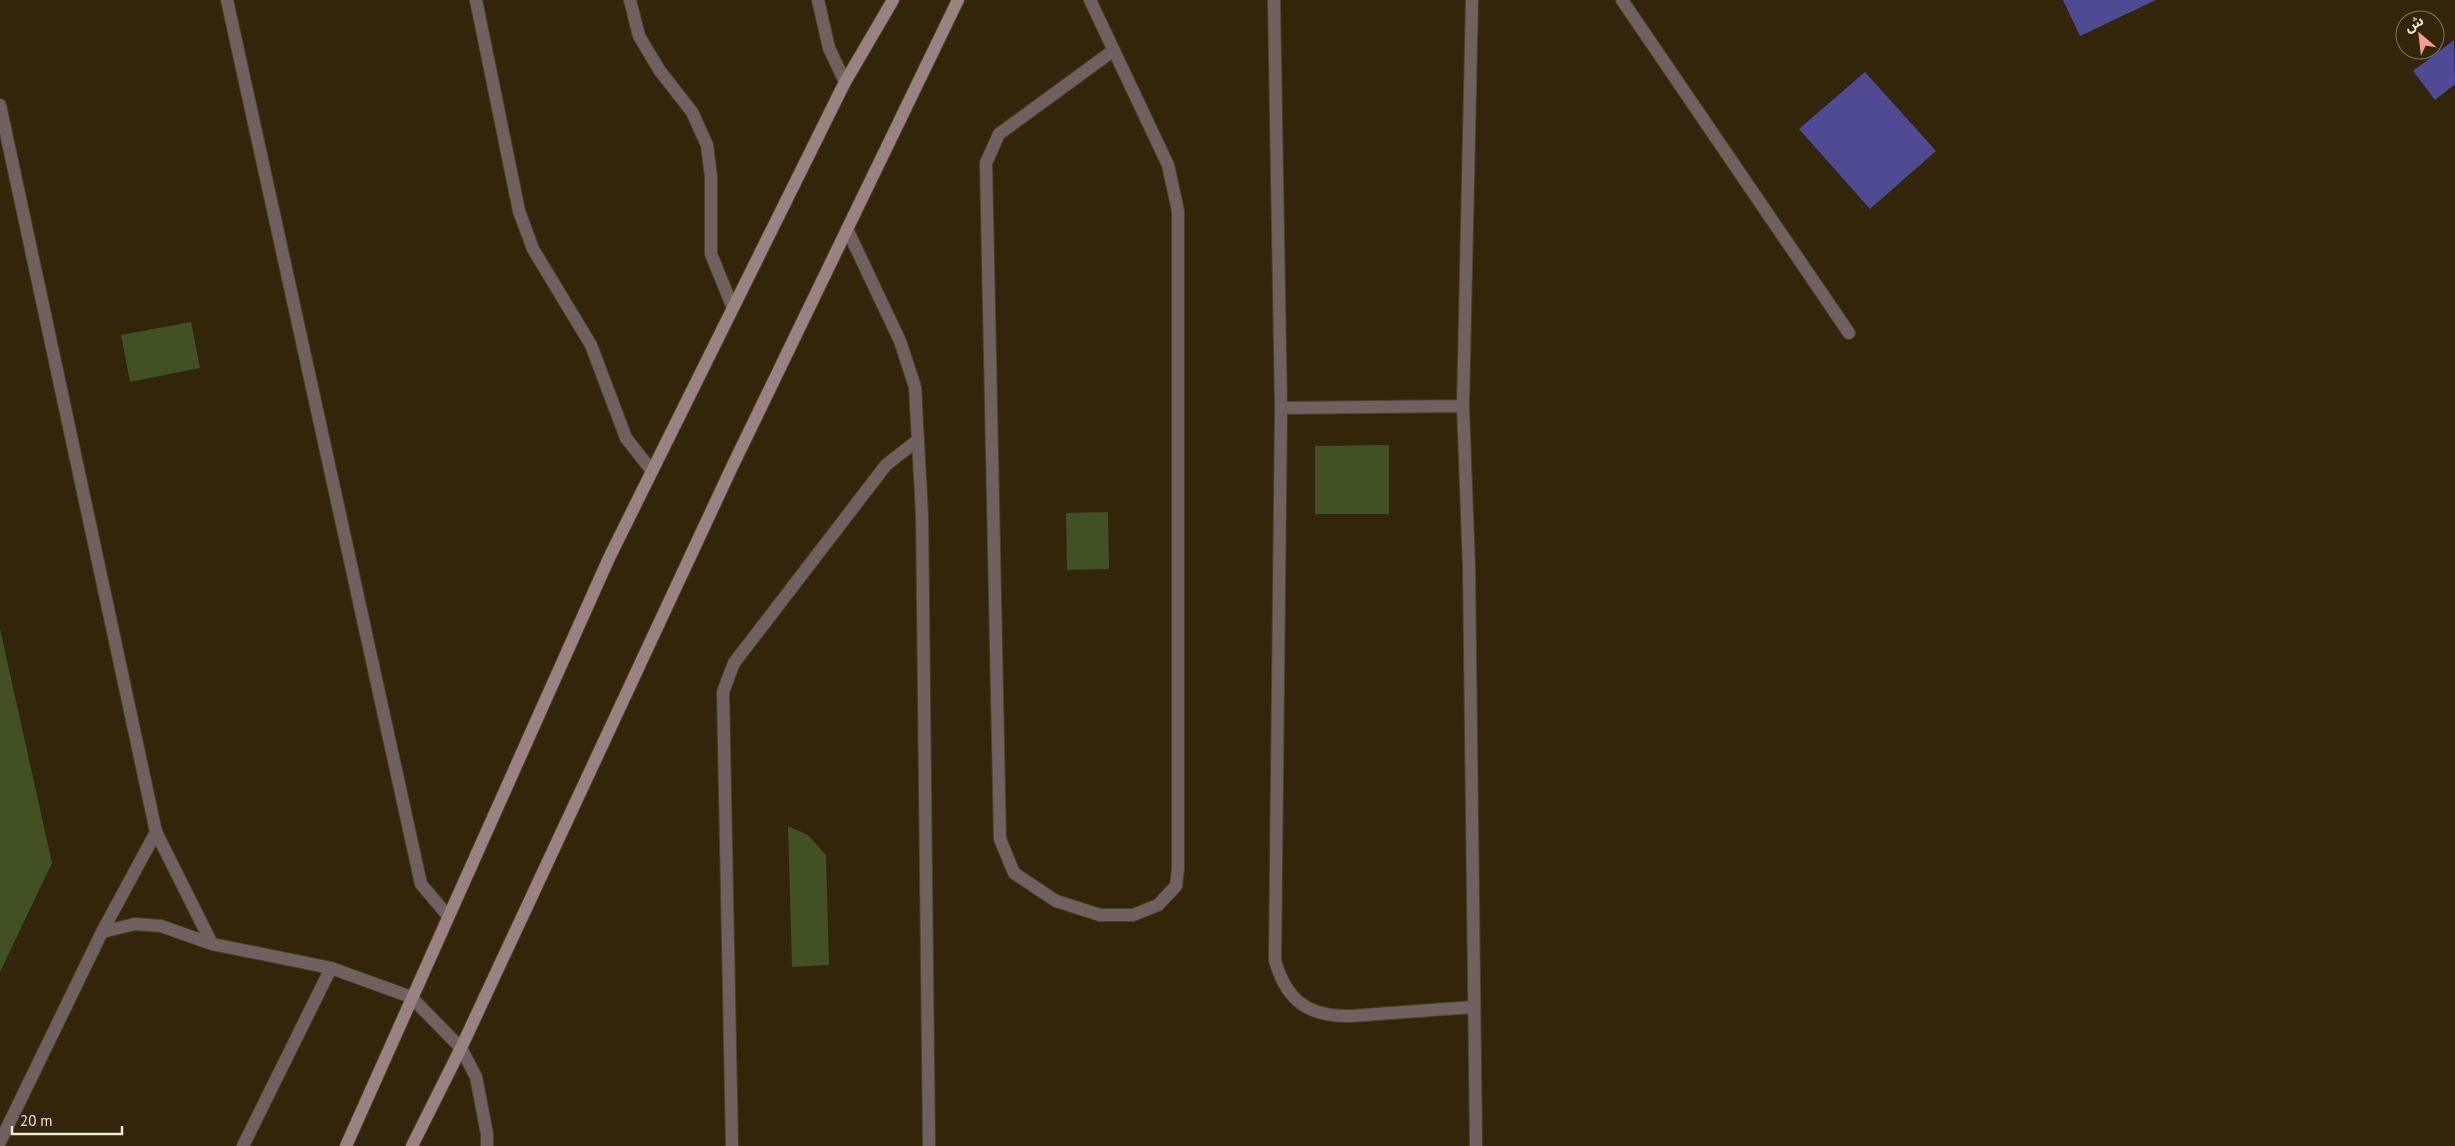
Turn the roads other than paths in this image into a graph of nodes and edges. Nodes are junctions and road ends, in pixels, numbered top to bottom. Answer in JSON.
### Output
{"nodes":[{"id":1,"x":227,"y":0,"type":"edge"},
{"id":2,"x":476,"y":0,"type":"edge"},
{"id":3,"x":630,"y":0,"type":"edge"},
{"id":4,"x":818,"y":0,"type":"edge"},
{"id":5,"x":893,"y":0,"type":"edge"},
{"id":6,"x":958,"y":0,"type":"edge"},
{"id":7,"x":1090,"y":0,"type":"edge"},
{"id":8,"x":1274,"y":0,"type":"edge"},
{"id":9,"x":1472,"y":0,"type":"edge"},
{"id":10,"x":1622,"y":0,"type":"edge"},
{"id":11,"x":1114,"y":50,"type":"junction"},
{"id":12,"x":845,"y":82,"type":"junction"},
{"id":13,"x":0,"y":105,"type":"edge"},
{"id":14,"x":847,"y":229,"type":"junction"},
{"id":15,"x":733,"y":308,"type":"junction"},
{"id":16,"x":1849,"y":333,"type":"dead end"},
{"id":17,"x":1463,"y":406,"type":"junction"},
{"id":18,"x":1281,"y":408,"type":"junction"},
{"id":19,"x":918,"y":440,"type":"junction"},
{"id":20,"x":652,"y":471,"type":"junction"},
{"id":21,"x":156,"y":832,"type":"junction"},
{"id":22,"x":448,"y":916,"type":"junction"},
{"id":23,"x":102,"y":932,"type":"junction"},
{"id":24,"x":212,"y":944,"type":"junction"},
{"id":25,"x":331,"y":968,"type":"junction"},
{"id":26,"x":412,"y":997,"type":"junction"},
{"id":27,"x":1473,"y":1007,"type":"junction"},
{"id":28,"x":461,"y":1048,"type":"junction"},
{"id":29,"x":0,"y":1142,"type":"edge"},
{"id":30,"x":243,"y":1146,"type":"edge"},
{"id":31,"x":346,"y":1146,"type":"edge"},
{"id":32,"x":412,"y":1146,"type":"edge"},
{"id":33,"x":487,"y":1146,"type":"edge"},
{"id":34,"x":732,"y":1146,"type":"edge"},
{"id":35,"x":929,"y":1146,"type":"edge"},
{"id":36,"x":1476,"y":1146,"type":"edge"}],
"edges":[{"from":1,"to":22,"type":"street"},
{"from":2,"to":20,"type":"street"},
{"from":3,"to":15,"type":"street"},
{"from":4,"to":12,"type":"street"},
{"from":5,"to":12,"type":"street"},
{"from":6,"to":14,"type":"street"},
{"from":7,"to":11,"type":"street"},
{"from":8,"to":18,"type":"street"},
{"from":9,"to":17,"type":"street"},
{"from":10,"to":16,"type":"street"},
{"from":11,"to":11,"type":"street"},
{"from":12,"to":15,"type":"street"},
{"from":13,"to":21,"type":"street"},
{"from":14,"to":19,"type":"street"},
{"from":14,"to":28,"type":"street"},
{"from":15,"to":20,"type":"street"},
{"from":17,"to":18,"type":"street"},
{"from":17,"to":27,"type":"street"},
{"from":18,"to":27,"type":"street"},
{"from":19,"to":34,"type":"street"},
{"from":19,"to":35,"type":"street"},
{"from":20,"to":22,"type":"street"},
{"from":21,"to":23,"type":"street"},
{"from":21,"to":24,"type":"street"},
{"from":22,"to":26,"type":"street"},
{"from":23,"to":24,"type":"street"},
{"from":23,"to":29,"type":"street"},
{"from":24,"to":25,"type":"street"},
{"from":25,"to":26,"type":"street"},
{"from":25,"to":30,"type":"street"},
{"from":26,"to":28,"type":"street"},
{"from":26,"to":31,"type":"street"},
{"from":27,"to":36,"type":"street"},
{"from":28,"to":32,"type":"street"},
{"from":28,"to":33,"type":"street"}]}
